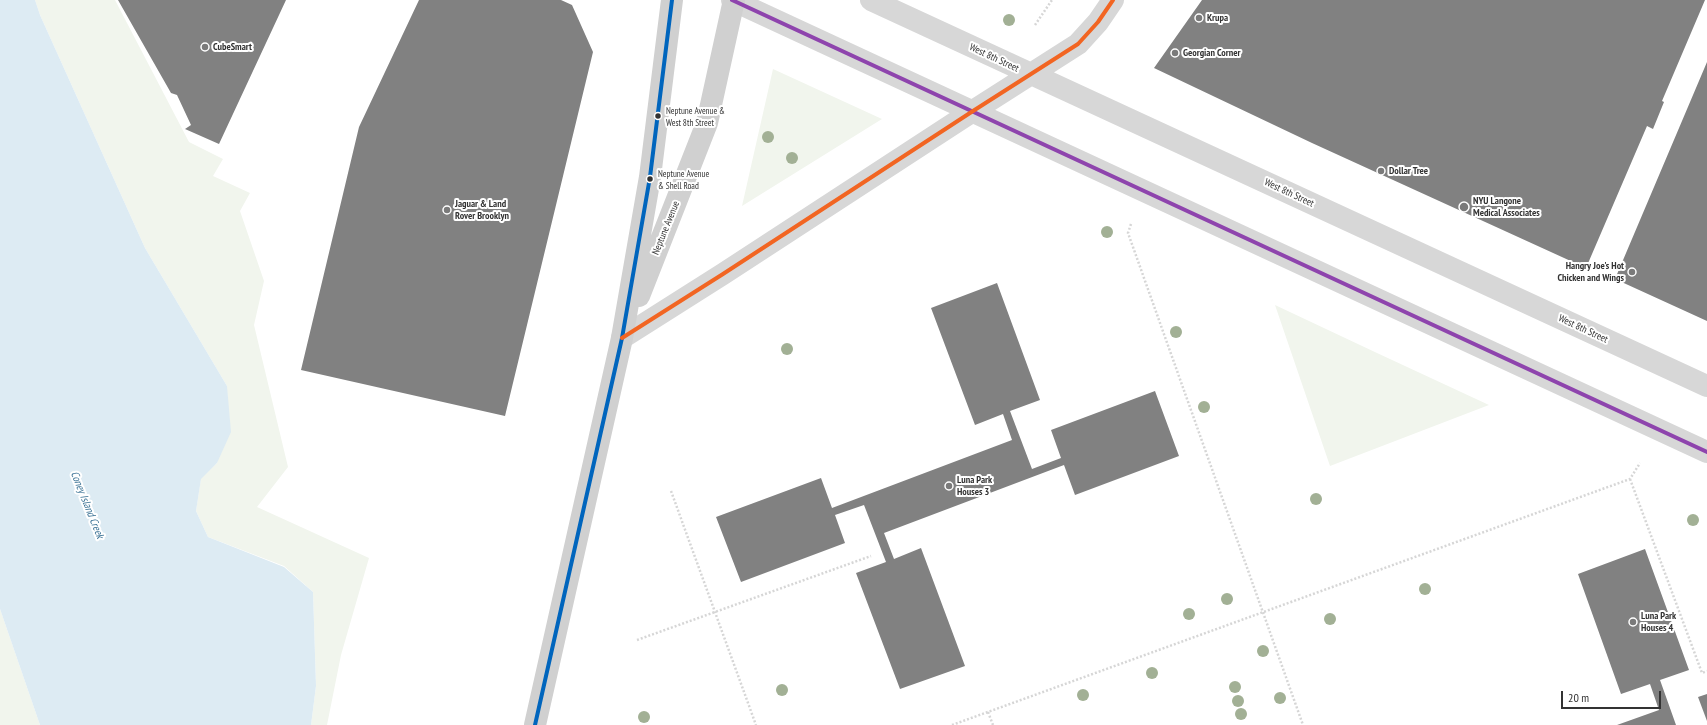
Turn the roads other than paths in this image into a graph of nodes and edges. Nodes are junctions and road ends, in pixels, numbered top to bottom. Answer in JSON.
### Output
{"nodes":[{"id":1,"x":672,"y":0,"type":"edge"},
{"id":2,"x":733,"y":0,"type":"edge"},
{"id":3,"x":870,"y":0,"type":"edge"},
{"id":4,"x":1113,"y":0,"type":"edge"},
{"id":5,"x":1031,"y":75,"type":"junction"},
{"id":6,"x":973,"y":111,"type":"junction"},
{"id":7,"x":622,"y":338,"type":"junction"},
{"id":8,"x":1707,"y":386,"type":"edge"},
{"id":9,"x":1707,"y":452,"type":"edge"},
{"id":10,"x":535,"y":725,"type":"edge"}],
"edges":[{"from":1,"to":7,"type":"main road","name":"Neptune Avenue"},
{"from":2,"to":6,"type":"street"},
{"from":2,"to":7,"type":"main road","name":"Neptune Avenue"},
{"from":3,"to":5,"type":"street","name":"West 8th Street"},
{"from":4,"to":5,"type":"street"},
{"from":5,"to":6,"type":"street"},
{"from":5,"to":8,"type":"street","name":"West 8th Street"},
{"from":6,"to":7,"type":"street"},
{"from":6,"to":9,"type":"street"},
{"from":7,"to":10,"type":"main road","name":"Neptune Avenue"}]}
